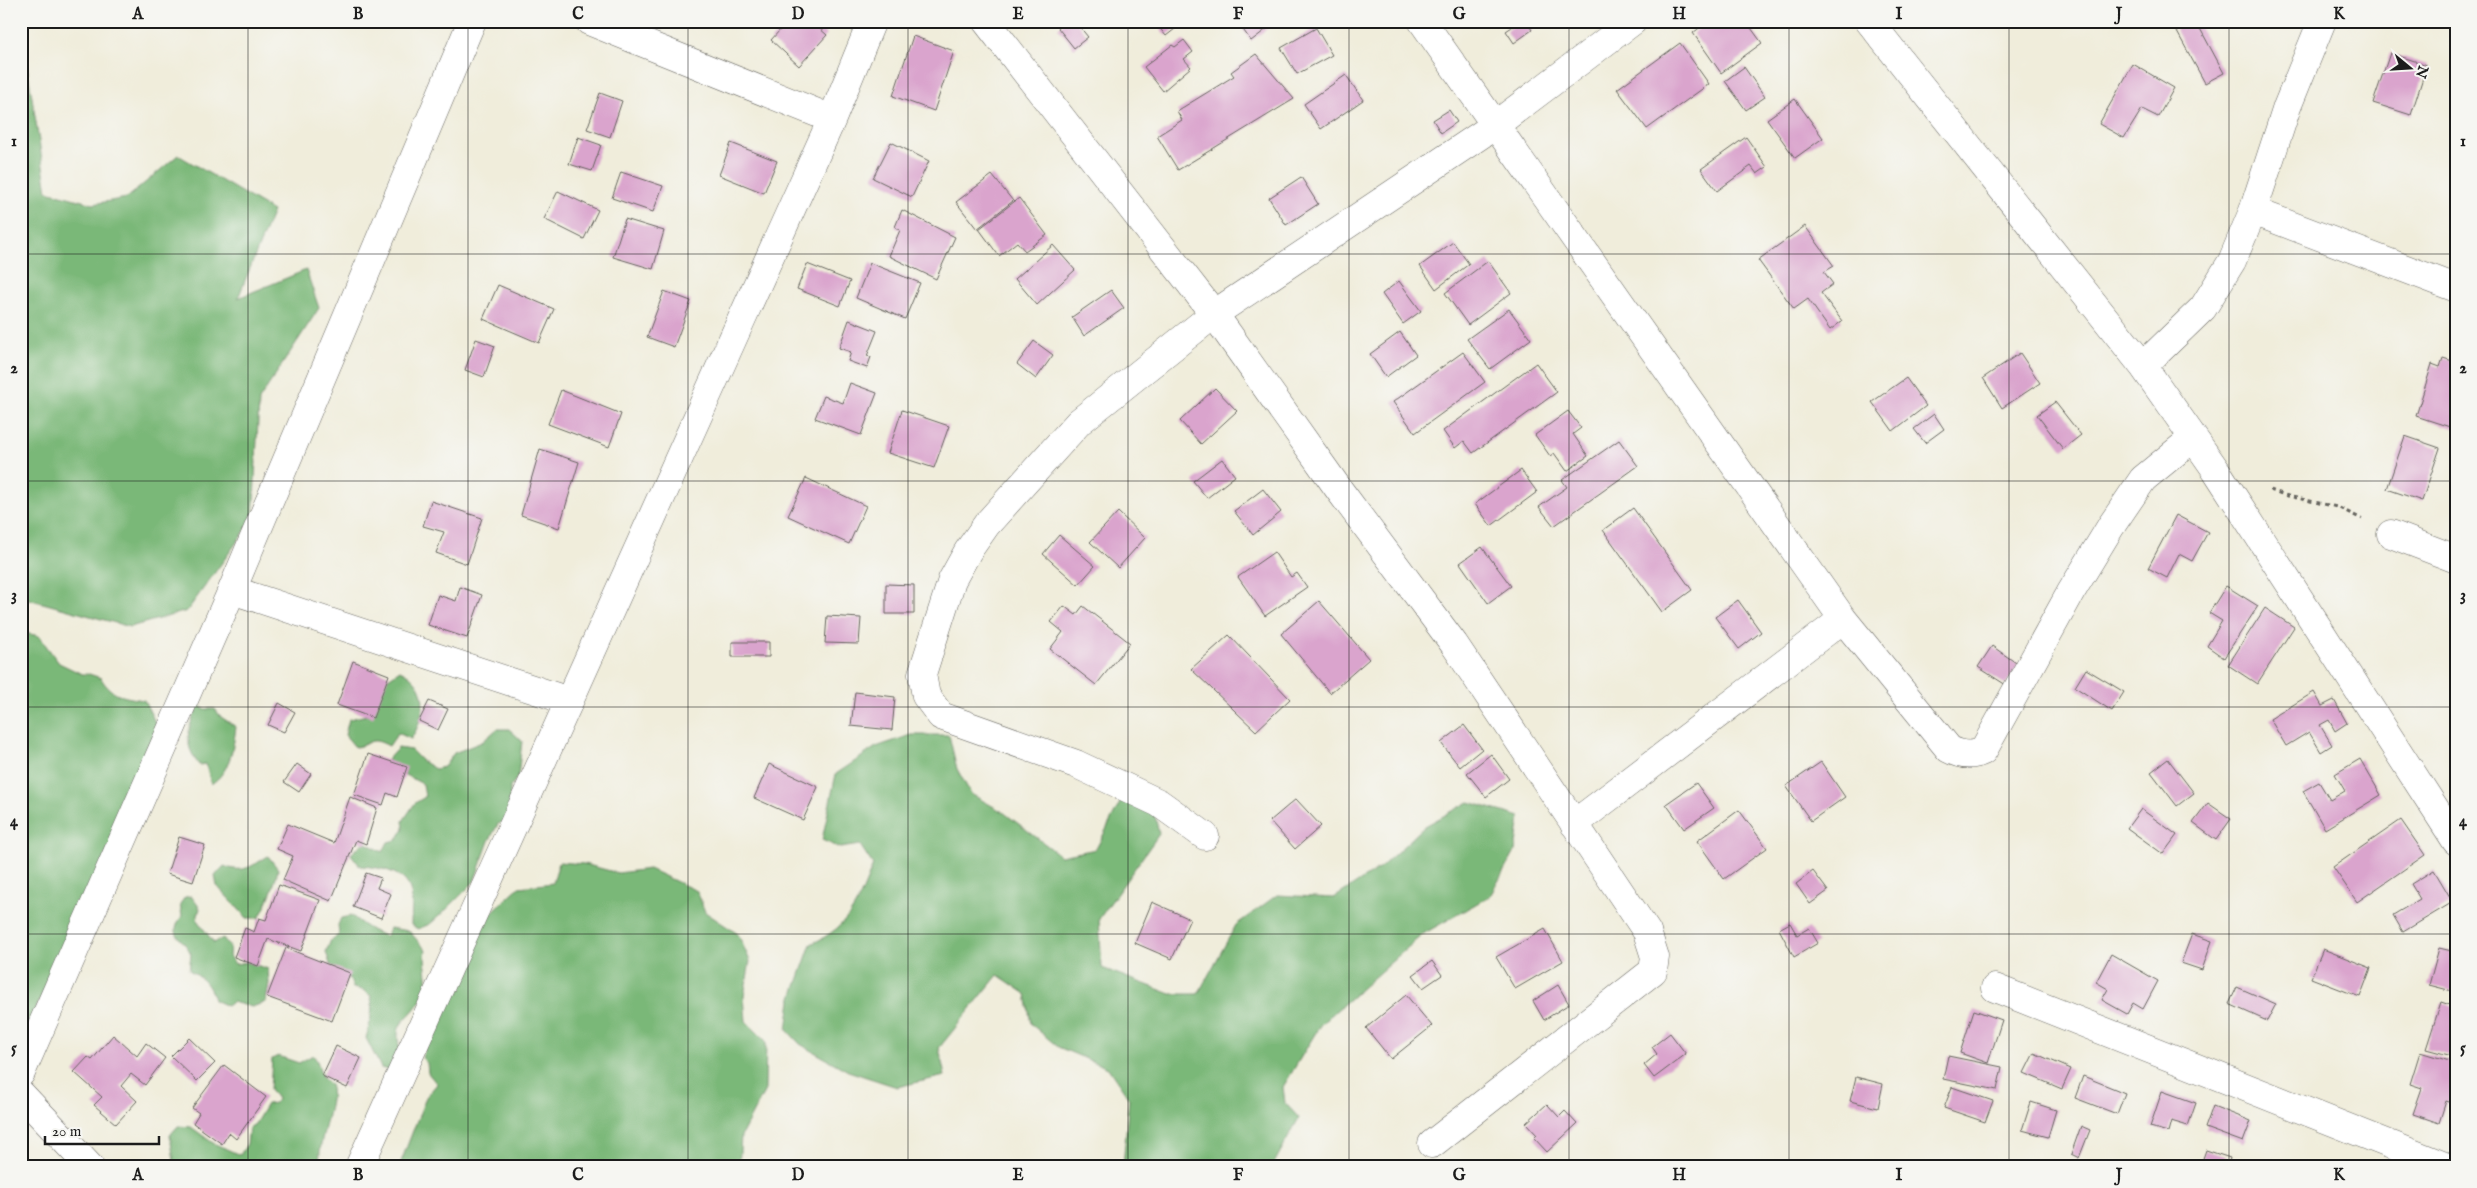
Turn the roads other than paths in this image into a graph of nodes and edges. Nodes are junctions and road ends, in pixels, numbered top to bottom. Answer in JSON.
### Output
{"nodes":[{"id":1,"x":472,"y":21,"type":"edge"},
{"id":2,"x":589,"y":21,"type":"edge"},
{"id":3,"x":872,"y":21,"type":"edge"},
{"id":4,"x":986,"y":21,"type":"edge"},
{"id":5,"x":1422,"y":21,"type":"edge"},
{"id":6,"x":1633,"y":21,"type":"edge"},
{"id":7,"x":1870,"y":21,"type":"edge"},
{"id":8,"x":2322,"y":21,"type":"edge"},
{"id":9,"x":832,"y":119,"type":"junction"},
{"id":10,"x":1494,"y":126,"type":"junction"},
{"id":11,"x":2254,"y":211,"type":"junction"},
{"id":12,"x":2456,"y":288,"type":"edge"},
{"id":13,"x":1214,"y":314,"type":"junction"},
{"id":14,"x":2142,"y":366,"type":"junction"},
{"id":15,"x":2194,"y":438,"type":"junction"},
{"id":16,"x":2391,"y":534,"type":"road end"},
{"id":17,"x":2456,"y":559,"type":"edge"},
{"id":18,"x":232,"y":590,"type":"junction"},
{"id":19,"x":1843,"y":619,"type":"junction"},
{"id":20,"x":569,"y":701,"type":"junction"},
{"id":21,"x":1574,"y":824,"type":"junction"},
{"id":22,"x":1205,"y":836,"type":"dead end"},
{"id":23,"x":2456,"y":840,"type":"edge"},
{"id":24,"x":1995,"y":988,"type":"dead end"},
{"id":25,"x":21,"y":1073,"type":"edge"},
{"id":26,"x":21,"y":1094,"type":"edge"},
{"id":27,"x":1432,"y":1144,"type":"dead end"},
{"id":28,"x":90,"y":1167,"type":"edge"},
{"id":29,"x":359,"y":1167,"type":"edge"},
{"id":30,"x":2447,"y":1167,"type":"edge"}],
"edges":[{"from":1,"to":18,"type":"street"},
{"from":2,"to":9,"type":"street"},
{"from":3,"to":9,"type":"street"},
{"from":4,"to":13,"type":"street"},
{"from":5,"to":10,"type":"street"},
{"from":6,"to":10,"type":"street"},
{"from":7,"to":14,"type":"street"},
{"from":8,"to":11,"type":"street"},
{"from":9,"to":20,"type":"street"},
{"from":10,"to":13,"type":"street"},
{"from":10,"to":19,"type":"street"},
{"from":11,"to":12,"type":"street"},
{"from":11,"to":14,"type":"street"},
{"from":13,"to":21,"type":"street"},
{"from":13,"to":22,"type":"street"},
{"from":14,"to":15,"type":"street"},
{"from":15,"to":19,"type":"street"},
{"from":15,"to":23,"type":"street"},
{"from":16,"to":17,"type":"street"},
{"from":18,"to":20,"type":"street"},
{"from":18,"to":25,"type":"street"},
{"from":19,"to":21,"type":"street"},
{"from":20,"to":29,"type":"street"},
{"from":21,"to":27,"type":"street"},
{"from":24,"to":30,"type":"street"},
{"from":26,"to":28,"type":"street"}]}
